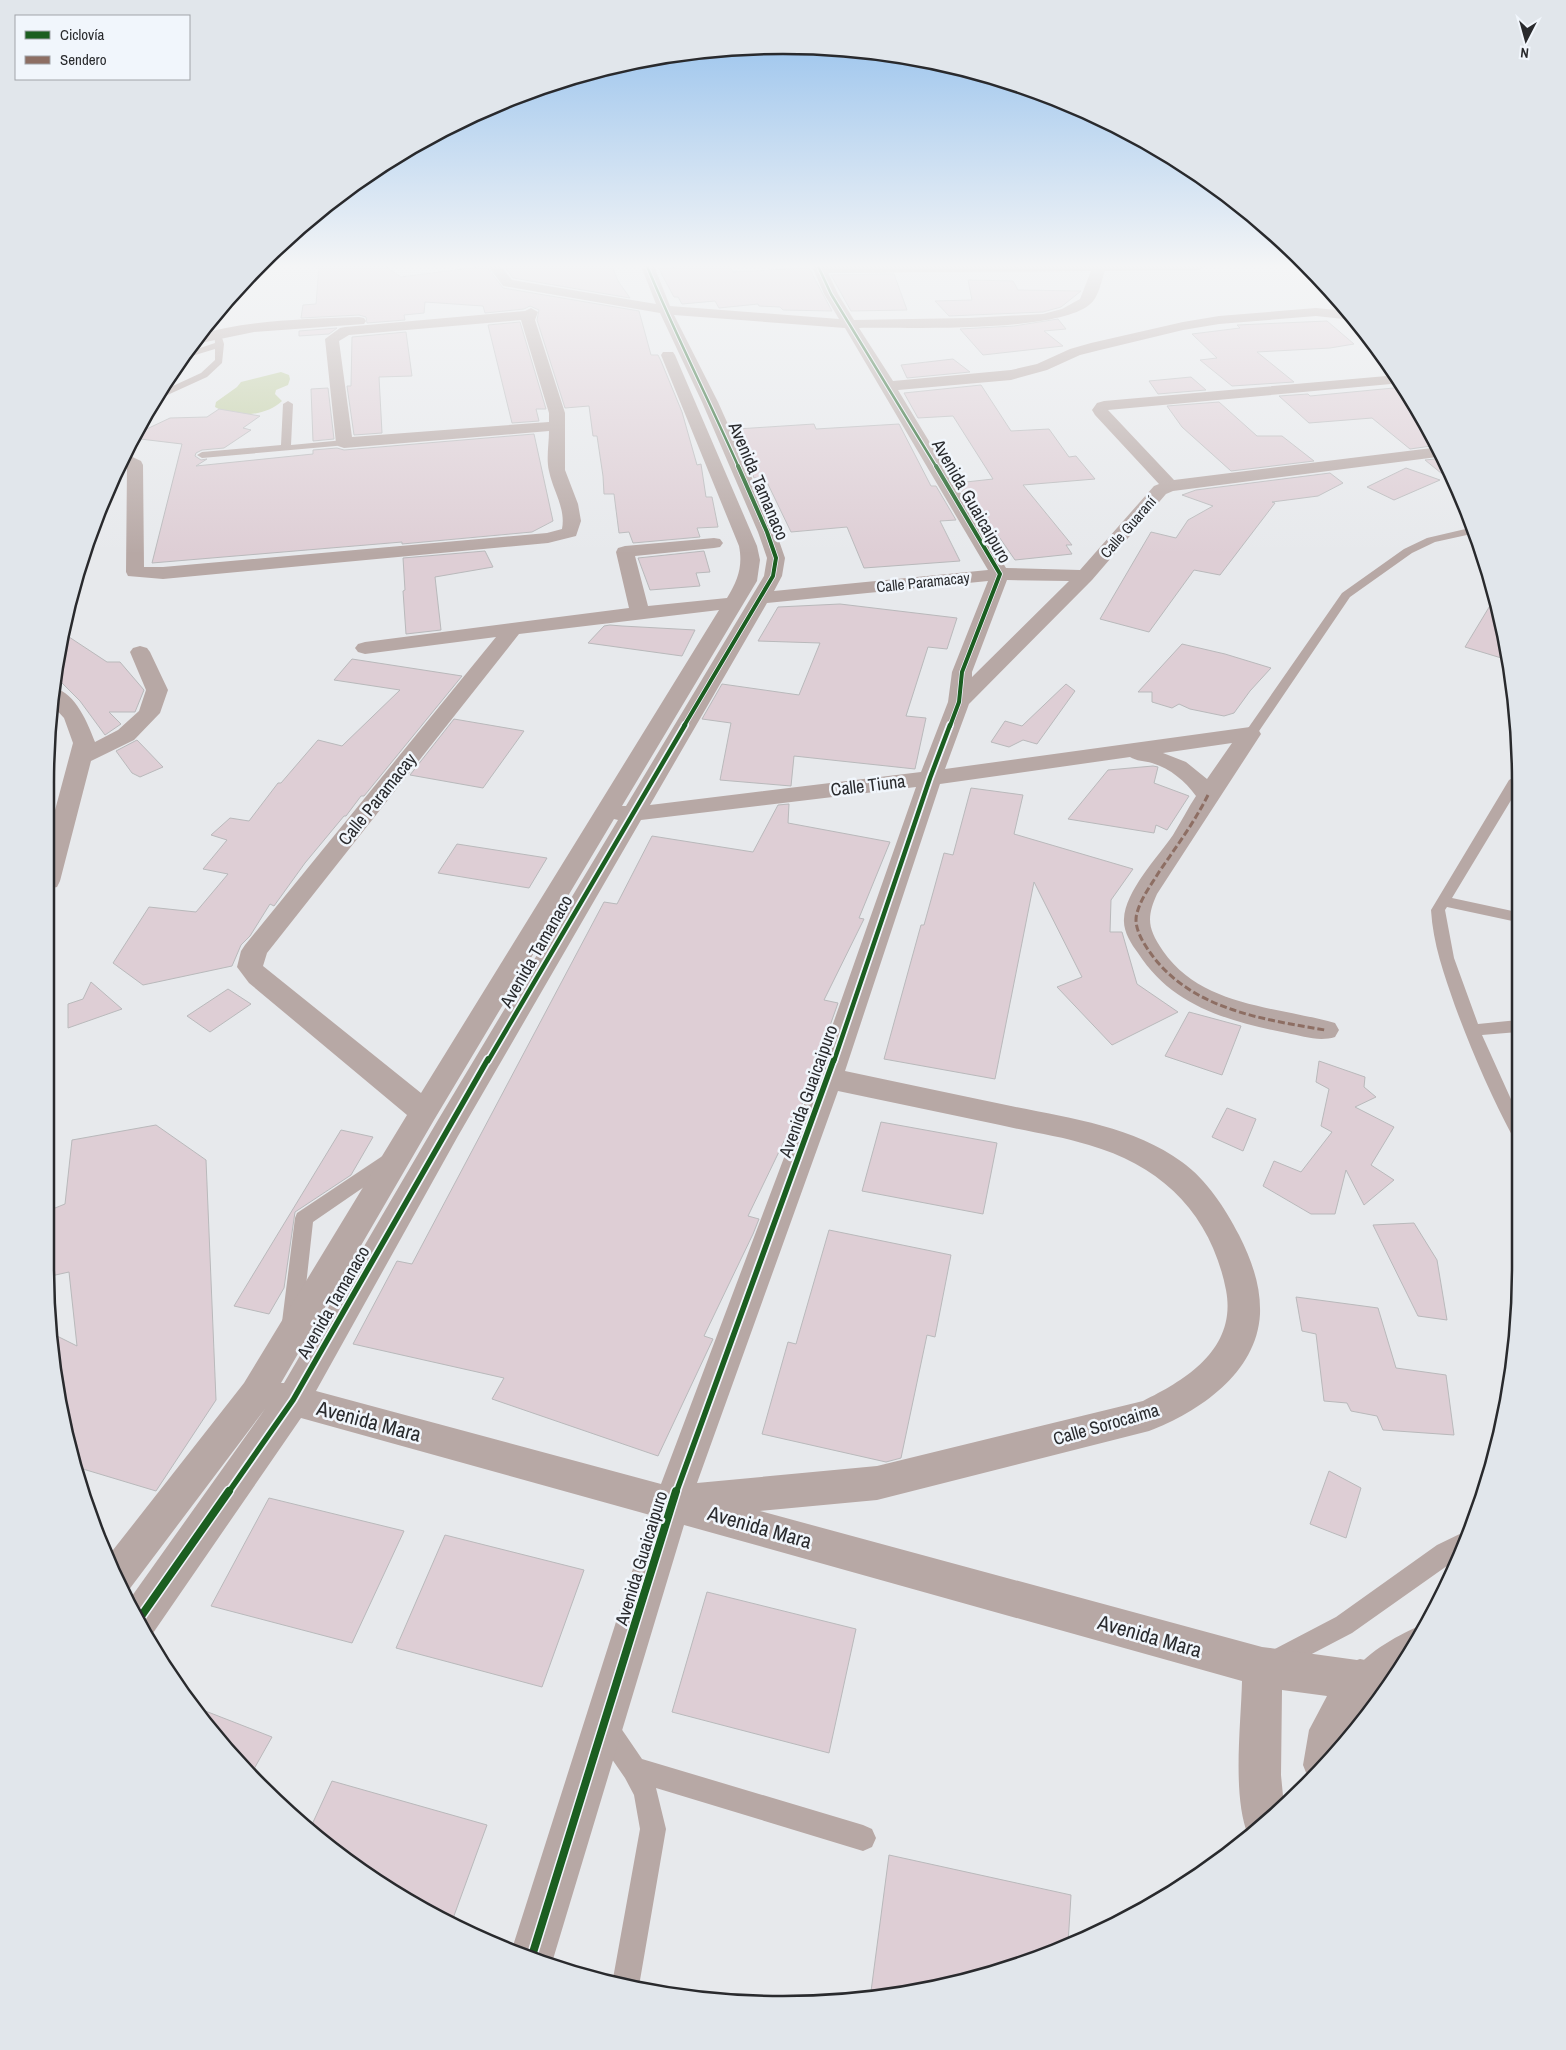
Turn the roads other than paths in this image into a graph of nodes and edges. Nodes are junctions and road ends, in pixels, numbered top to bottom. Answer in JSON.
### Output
{"nodes":[{"id":1,"x":218,"y":362,"type":"edge"},
{"id":2,"x":335,"y":362,"type":"edge"},
{"id":3,"x":541,"y":362,"type":"edge"},
{"id":4,"x":671,"y":362,"type":"edge"},
{"id":5,"x":690,"y":362,"type":"edge"},
{"id":6,"x":873,"y":362,"type":"edge"},
{"id":7,"x":1054,"y":362,"type":"edge"},
{"id":8,"x":1390,"y":380,"type":"edge"},
{"id":9,"x":888,"y":386,"type":"junction"},
{"id":10,"x":170,"y":389,"type":"edge"},
{"id":11,"x":288,"y":404,"type":"dead end"},
{"id":12,"x":556,"y":426,"type":"junction"},
{"id":13,"x":344,"y":443,"type":"junction"},
{"id":14,"x":286,"y":448,"type":"junction"},
{"id":15,"x":1433,"y":453,"type":"edge"},
{"id":16,"x":202,"y":455,"type":"dead end"},
{"id":17,"x":129,"y":461,"type":"edge"},
{"id":18,"x":1170,"y":486,"type":"junction"},
{"id":19,"x":1467,"y":532,"type":"edge"},
{"id":20,"x":714,"y":543,"type":"dead end"},
{"id":21,"x":1000,"y":574,"type":"junction"},
{"id":22,"x":1085,"y":576,"type":"junction"},
{"id":23,"x":762,"y":598,"type":"junction"},
{"id":24,"x":733,"y":603,"type":"junction"},
{"id":25,"x":640,"y":613,"type":"junction"},
{"id":26,"x":513,"y":629,"type":"junction"},
{"id":27,"x":365,"y":648,"type":"dead end"},
{"id":28,"x":140,"y":652,"type":"dead end"},
{"id":29,"x":59,"y":700,"type":"edge"},
{"id":30,"x":959,"y":702,"type":"junction"},
{"id":31,"x":1250,"y":734,"type":"junction"},
{"id":32,"x":1121,"y":752,"type":"junction"},
{"id":33,"x":80,"y":758,"type":"junction"},
{"id":34,"x":930,"y":778,"type":"junction"},
{"id":35,"x":1512,"y":787,"type":"edge"},
{"id":36,"x":1208,"y":795,"type":"junction"},
{"id":37,"x":619,"y":813,"type":"junction"},
{"id":38,"x":54,"y":861,"type":"edge"},
{"id":39,"x":1444,"y":901,"type":"junction"},
{"id":40,"x":1512,"y":916,"type":"edge"},
{"id":41,"x":1512,"y":1027,"type":"edge"},
{"id":42,"x":1325,"y":1030,"type":"dead end"},
{"id":43,"x":1472,"y":1030,"type":"junction"},
{"id":44,"x":828,"y":1078,"type":"junction"},
{"id":45,"x":424,"y":1112,"type":"junction"},
{"id":46,"x":1512,"y":1119,"type":"edge"},
{"id":47,"x":400,"y":1153,"type":"junction"},
{"id":48,"x":290,"y":1337,"type":"junction"},
{"id":49,"x":256,"y":1394,"type":"junction"},
{"id":50,"x":293,"y":1400,"type":"junction"},
{"id":51,"x":672,"y":1503,"type":"junction"},
{"id":52,"x":1457,"y":1547,"type":"edge"},
{"id":53,"x":120,"y":1571,"type":"edge"},
{"id":54,"x":142,"y":1615,"type":"edge"},
{"id":55,"x":1408,"y":1642,"type":"edge"},
{"id":56,"x":1262,"y":1667,"type":"junction"},
{"id":57,"x":1375,"y":1682,"type":"edge"},
{"id":58,"x":604,"y":1725,"type":"junction"},
{"id":59,"x":1326,"y":1754,"type":"edge"},
{"id":60,"x":634,"y":1769,"type":"junction"},
{"id":61,"x":1263,"y":1815,"type":"edge"},
{"id":62,"x":863,"y":1838,"type":"dead end"},
{"id":63,"x":533,"y":1952,"type":"edge"},
{"id":64,"x":626,"y":1979,"type":"edge"}],
"edges":[{"from":1,"to":10,"type":"lane"},
{"from":2,"to":13,"type":"street"},
{"from":3,"to":12,"type":"street"},
{"from":4,"to":24,"type":"street","name":"Avenida Tamanaco"},
{"from":5,"to":23,"type":"street","name":"Avenida Tamanaco"},
{"from":6,"to":9,"type":"street","name":"Avenida Guaicaipuro"},
{"from":7,"to":9,"type":"street"},
{"from":8,"to":18,"type":"street"},
{"from":9,"to":21,"type":"street","name":"Avenida Guaicaipuro"},
{"from":11,"to":14,"type":"lane"},
{"from":12,"to":13,"type":"street"},
{"from":12,"to":17,"type":"street"},
{"from":13,"to":14,"type":"lane"},
{"from":14,"to":16,"type":"lane"},
{"from":15,"to":18,"type":"street","name":"Calle Guaraní"},
{"from":18,"to":22,"type":"street","name":"Calle Guaraní"},
{"from":19,"to":31,"type":"lane"},
{"from":20,"to":25,"type":"street"},
{"from":21,"to":22,"type":"street","name":"Calle Paramacay"},
{"from":21,"to":23,"type":"street","name":"Calle Paramacay"},
{"from":21,"to":30,"type":"street","name":"Avenida Guaicaipuro"},
{"from":22,"to":30,"type":"street","name":"Calle Guaraní"},
{"from":23,"to":37,"type":"street","name":"Avenida Tamanaco"},
{"from":24,"to":25,"type":"street"},
{"from":24,"to":37,"type":"street","name":"Avenida Tamanaco"},
{"from":25,"to":26,"type":"street"},
{"from":26,"to":27,"type":"street"},
{"from":26,"to":45,"type":"street","name":"Calle Paramacay"},
{"from":28,"to":33,"type":"street"},
{"from":29,"to":33,"type":"street"},
{"from":30,"to":34,"type":"street","name":"Avenida Guaicaipuro"},
{"from":31,"to":32,"type":"street","name":"Calle Tiuna"},
{"from":31,"to":36,"type":"street"},
{"from":32,"to":34,"type":"street","name":"Calle Tiuna"},
{"from":32,"to":36,"type":"street"},
{"from":33,"to":38,"type":"street"},
{"from":34,"to":37,"type":"street","name":"Calle Tiuna"},
{"from":34,"to":44,"type":"street","name":"Avenida Guaicaipuro"},
{"from":35,"to":39,"type":"lane"},
{"from":36,"to":42,"type":"street"},
{"from":37,"to":45,"type":"street","name":"Avenida Tamanaco"},
{"from":37,"to":50,"type":"street","name":"Avenida Tamanaco"},
{"from":39,"to":40,"type":"lane"},
{"from":39,"to":43,"type":"lane"},
{"from":41,"to":43,"type":"lane"},
{"from":43,"to":46,"type":"lane"},
{"from":44,"to":51,"type":"street","name":"Avenida Guaicaipuro"},
{"from":44,"to":51,"type":"street","name":"Calle Sorocaima"},
{"from":45,"to":47,"type":"street","name":"Avenida Tamanaco"},
{"from":47,"to":48,"type":"street","name":"Avenida Tamanaco"},
{"from":47,"to":48,"type":"lane"},
{"from":48,"to":49,"type":"street","name":"Avenida Tamanaco"},
{"from":49,"to":50,"type":"street","name":"Avenida Mara"},
{"from":49,"to":53,"type":"street","name":"Avenida Tamanaco"},
{"from":50,"to":51,"type":"street","name":"Avenida Mara"},
{"from":50,"to":54,"type":"street","name":"Avenida Tamanaco"},
{"from":51,"to":56,"type":"street","name":"Avenida Mara"},
{"from":51,"to":58,"type":"street","name":"Avenida Guaicaipuro"},
{"from":52,"to":56,"type":"lane"},
{"from":55,"to":57,"type":"lane"},
{"from":56,"to":57,"type":"street","name":"Avenida Mara"},
{"from":56,"to":61,"type":"street"},
{"from":57,"to":59,"type":"street"},
{"from":58,"to":60,"type":"lane"},
{"from":58,"to":63,"type":"street","name":"Avenida Guaicaipuro"},
{"from":60,"to":62,"type":"lane"},
{"from":60,"to":64,"type":"lane"}]}
